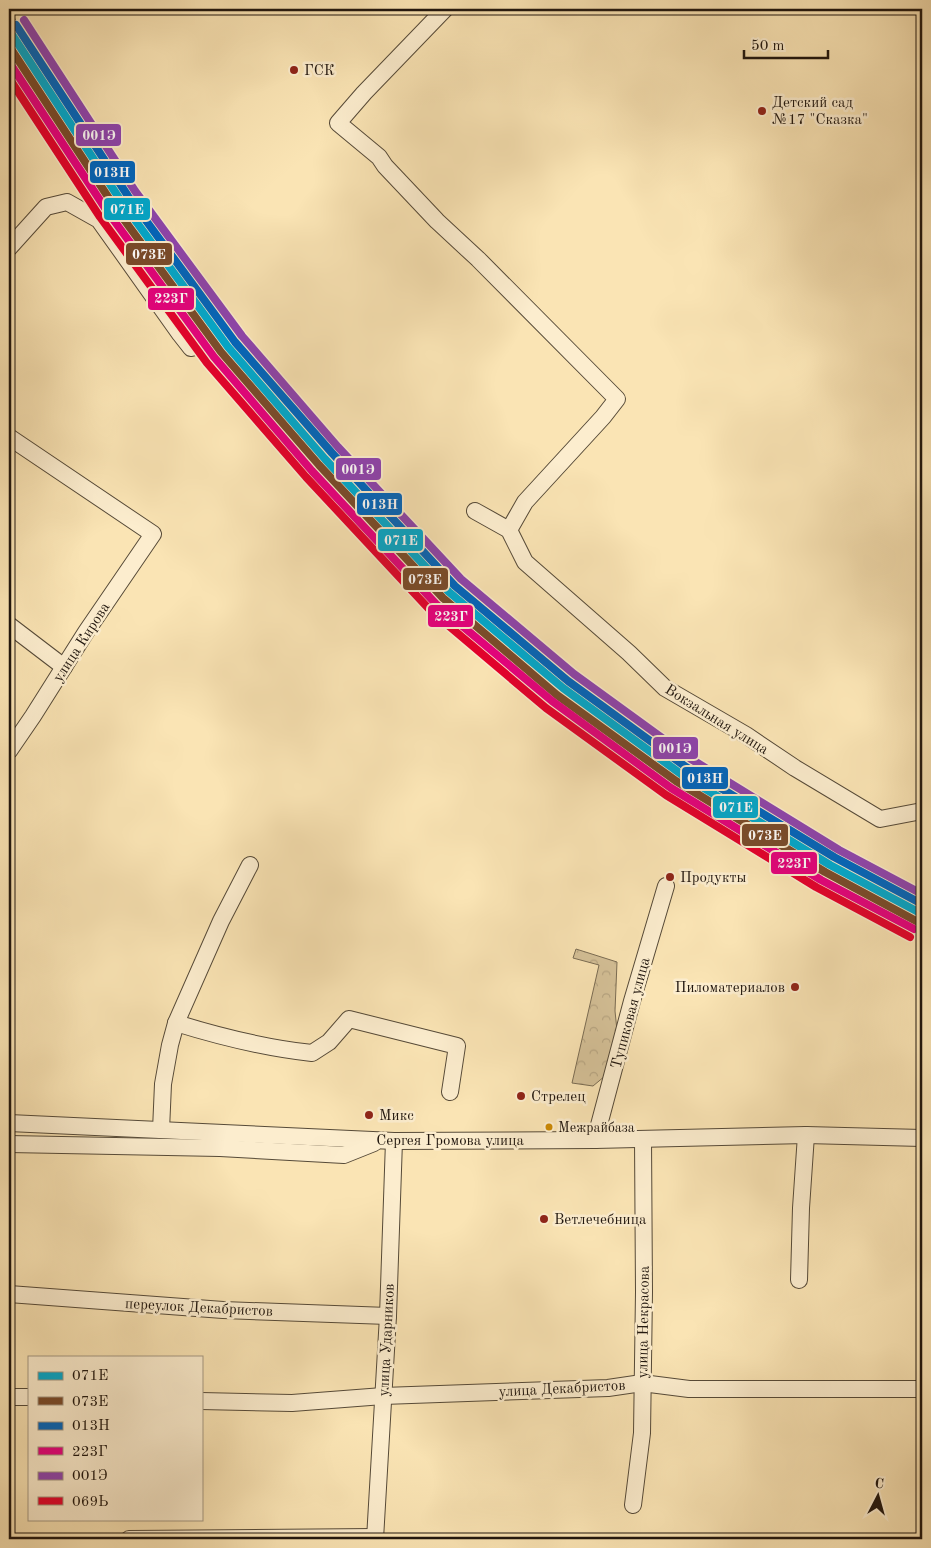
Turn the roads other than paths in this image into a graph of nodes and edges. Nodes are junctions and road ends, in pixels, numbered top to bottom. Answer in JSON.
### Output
{"nodes":[{"id":1,"x":445,"y":9,"type":"edge"},
{"id":2,"x":9,"y":248,"type":"edge"},
{"id":3,"x":199,"y":346,"type":"dead end"},
{"id":4,"x":9,"y":437,"type":"edge"},
{"id":5,"x":475,"y":511,"type":"dead end"},
{"id":6,"x":509,"y":530,"type":"junction"},
{"id":7,"x":9,"y":625,"type":"edge"},
{"id":8,"x":64,"y":667,"type":"junction"},
{"id":9,"x":9,"y":751,"type":"edge"},
{"id":10,"x":922,"y":811,"type":"edge"},
{"id":11,"x":250,"y":865,"type":"dead end"},
{"id":12,"x":666,"y":886,"type":"dead end"},
{"id":13,"x":176,"y":1023,"type":"junction"},
{"id":14,"x":450,"y":1092,"type":"dead end"},
{"id":15,"x":9,"y":1123,"type":"edge"},
{"id":16,"x":161,"y":1130,"type":"junction"},
{"id":17,"x":806,"y":1135,"type":"junction"},
{"id":18,"x":922,"y":1138,"type":"edge"},
{"id":19,"x":643,"y":1139,"type":"junction"},
{"id":20,"x":595,"y":1140,"type":"junction"},
{"id":21,"x":386,"y":1141,"type":"junction"},
{"id":22,"x":9,"y":1144,"type":"edge"},
{"id":23,"x":799,"y":1280,"type":"dead end"},
{"id":24,"x":9,"y":1294,"type":"edge"},
{"id":25,"x":388,"y":1316,"type":"junction"},
{"id":26,"x":642,"y":1383,"type":"junction"},
{"id":27,"x":922,"y":1389,"type":"edge"},
{"id":28,"x":382,"y":1396,"type":"junction"},
{"id":29,"x":9,"y":1397,"type":"edge"},
{"id":30,"x":28,"y":1397,"type":"edge"},
{"id":31,"x":202,"y":1401,"type":"edge"},
{"id":32,"x":634,"y":1505,"type":"dead end"},
{"id":33,"x":375,"y":1538,"type":"edge"},
{"id":34,"x":129,"y":1539,"type":"edge"}],
"edges":[{"from":1,"to":6,"type":"street"},
{"from":2,"to":3,"type":"street"},
{"from":4,"to":8,"type":"street","name":"улица Кирова"},
{"from":5,"to":6,"type":"street"},
{"from":6,"to":10,"type":"street","name":"Вокзальная улица"},
{"from":7,"to":8,"type":"street"},
{"from":8,"to":9,"type":"street","name":"улица Кирова"},
{"from":11,"to":13,"type":"street"},
{"from":12,"to":20,"type":"street","name":"Тупиковая улица"},
{"from":13,"to":14,"type":"street"},
{"from":13,"to":16,"type":"street"},
{"from":15,"to":16,"type":"street","name":"Сергея Громова улица"},
{"from":16,"to":21,"type":"street","name":"Сергея Громова улица"},
{"from":17,"to":18,"type":"street","name":"Сергея Громова улица"},
{"from":17,"to":19,"type":"street","name":"Сергея Громова улица"},
{"from":17,"to":23,"type":"street"},
{"from":19,"to":20,"type":"street","name":"Сергея Громова улица"},
{"from":19,"to":26,"type":"street","name":"улица Некрасова"},
{"from":20,"to":21,"type":"street","name":"Сергея Громова улица"},
{"from":21,"to":22,"type":"street"},
{"from":21,"to":25,"type":"street","name":"улица Ударников"},
{"from":24,"to":25,"type":"street","name":"переулок Декабристов"},
{"from":25,"to":28,"type":"street","name":"улица Ударников"},
{"from":26,"to":27,"type":"street","name":"улица Декабристов"},
{"from":26,"to":28,"type":"street","name":"улица Декабристов"},
{"from":26,"to":32,"type":"street","name":"улица Некрасова"},
{"from":28,"to":31,"type":"street","name":"улица Декабристов"},
{"from":28,"to":33,"type":"street","name":"улица Ударников"},
{"from":29,"to":30,"type":"street"},
{"from":33,"to":34,"type":"street"}]}
